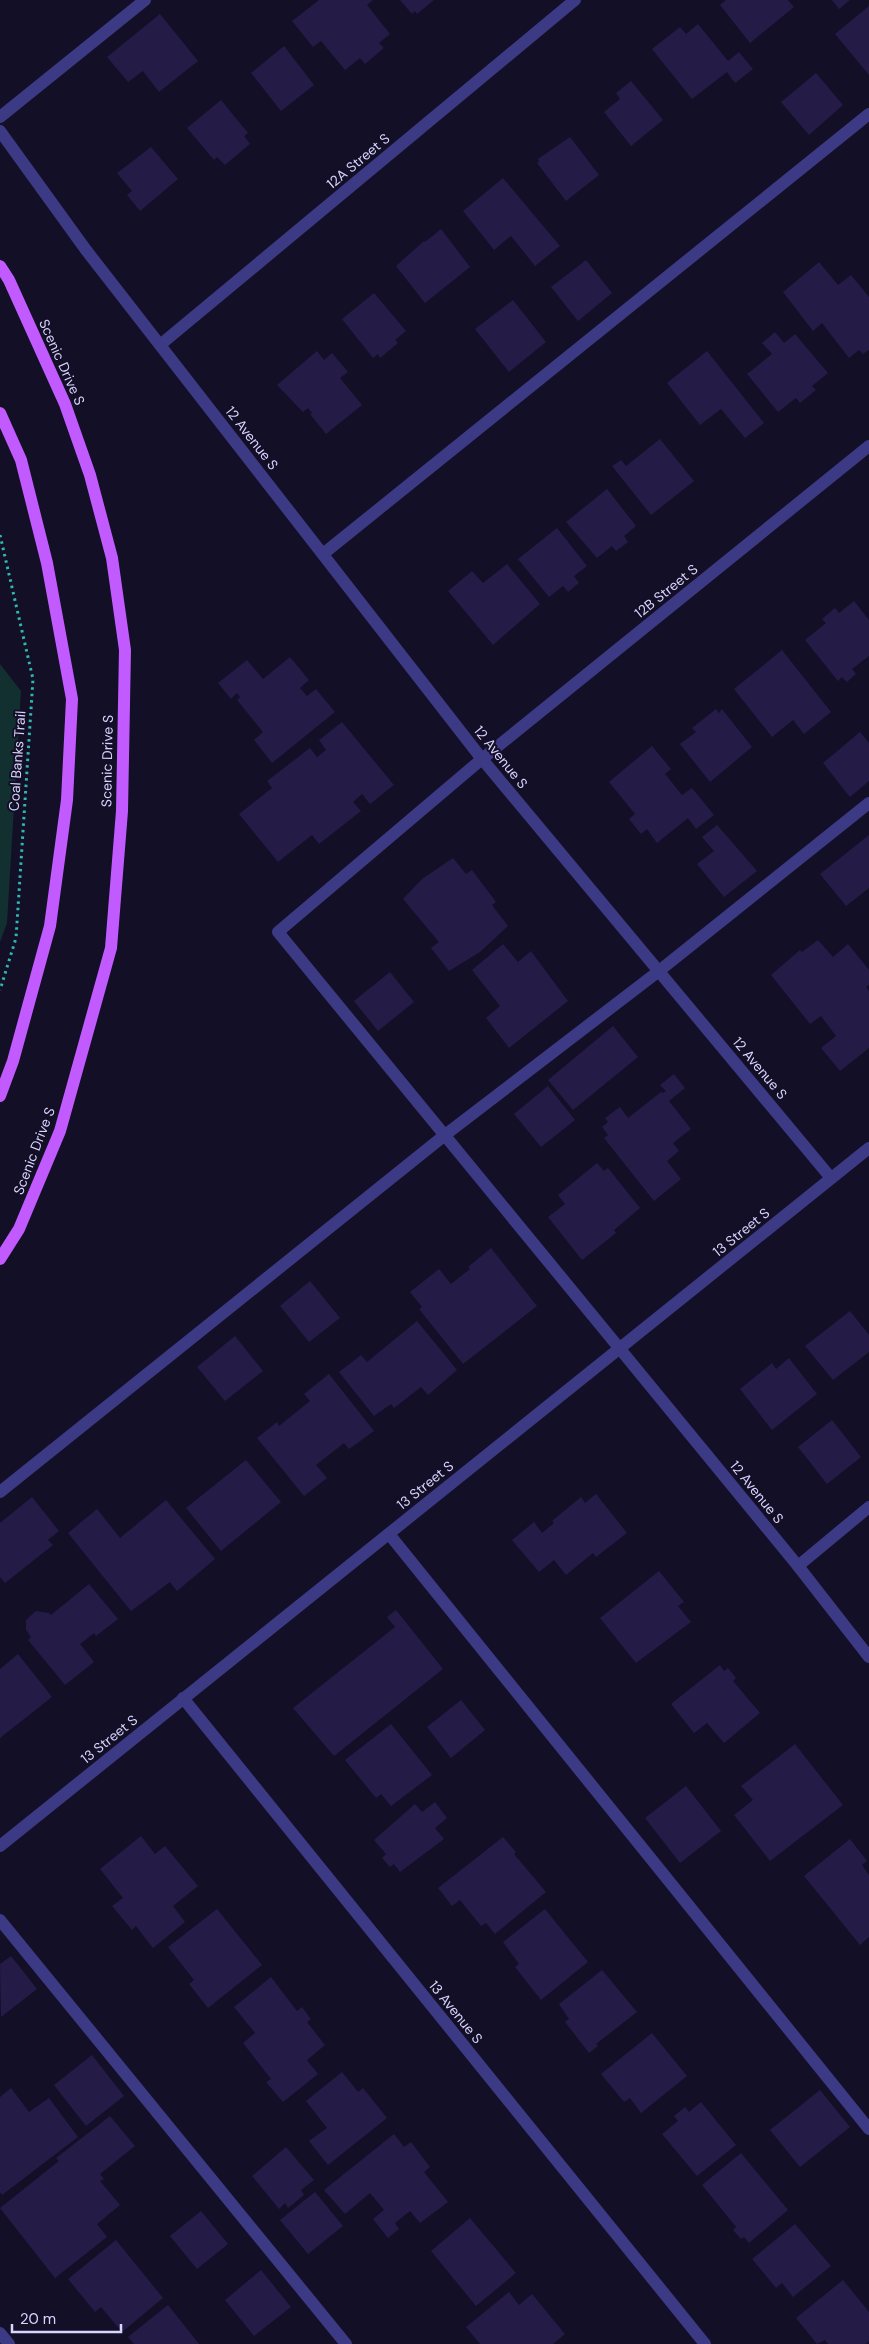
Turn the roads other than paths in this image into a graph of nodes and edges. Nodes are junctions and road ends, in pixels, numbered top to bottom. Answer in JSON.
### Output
{"nodes":[{"id":1,"x":145,"y":0,"type":"edge"},
{"id":2,"x":575,"y":0,"type":"edge"},
{"id":3,"x":869,"y":114,"type":"edge"},
{"id":4,"x":0,"y":117,"type":"edge"},
{"id":5,"x":0,"y":130,"type":"edge"},
{"id":6,"x":0,"y":266,"type":"edge"},
{"id":7,"x":160,"y":345,"type":"junction"},
{"id":8,"x":0,"y":413,"type":"edge"},
{"id":9,"x":869,"y":446,"type":"edge"},
{"id":10,"x":323,"y":554,"type":"junction"},
{"id":11,"x":482,"y":759,"type":"junction"},
{"id":12,"x":869,"y":803,"type":"edge"},
{"id":13,"x":658,"y":971,"type":"junction"},
{"id":14,"x":0,"y":1096,"type":"edge"},
{"id":15,"x":445,"y":1135,"type":"junction"},
{"id":16,"x":869,"y":1148,"type":"edge"},
{"id":17,"x":832,"y":1178,"type":"junction"},
{"id":18,"x":0,"y":1259,"type":"edge"},
{"id":19,"x":620,"y":1349,"type":"junction"},
{"id":20,"x":0,"y":1492,"type":"edge"},
{"id":21,"x":869,"y":1507,"type":"edge"},
{"id":22,"x":389,"y":1534,"type":"junction"},
{"id":23,"x":798,"y":1566,"type":"junction"},
{"id":24,"x":869,"y":1657,"type":"edge"},
{"id":25,"x":184,"y":1698,"type":"junction"},
{"id":26,"x":0,"y":1846,"type":"edge"},
{"id":27,"x":0,"y":1920,"type":"edge"},
{"id":28,"x":869,"y":2129,"type":"edge"},
{"id":29,"x":0,"y":2333,"type":"edge"},
{"id":30,"x":9,"y":2344,"type":"edge"},
{"id":31,"x":346,"y":2344,"type":"edge"},
{"id":32,"x":705,"y":2344,"type":"edge"}],
"edges":[{"from":1,"to":4,"type":"street"},
{"from":2,"to":7,"type":"street","name":"12A Street S"},
{"from":3,"to":10,"type":"street"},
{"from":5,"to":7,"type":"street"},
{"from":6,"to":18,"type":"main road","name":"Scenic Drive S"},
{"from":7,"to":10,"type":"street","name":"12 Avenue S"},
{"from":8,"to":14,"type":"main road"},
{"from":9,"to":11,"type":"street","name":"12B Street S"},
{"from":10,"to":11,"type":"street","name":"12 Avenue S"},
{"from":11,"to":13,"type":"street","name":"12 Avenue S"},
{"from":11,"to":15,"type":"street","name":"12B Street S"},
{"from":12,"to":13,"type":"street"},
{"from":13,"to":15,"type":"street"},
{"from":13,"to":17,"type":"street","name":"12 Avenue S"},
{"from":15,"to":19,"type":"street","name":"12 Avenue S"},
{"from":15,"to":20,"type":"street"},
{"from":16,"to":17,"type":"street","name":"13 Street S"},
{"from":17,"to":19,"type":"street","name":"13 Street S"},
{"from":19,"to":22,"type":"street","name":"13 Street S"},
{"from":19,"to":23,"type":"street","name":"12 Avenue S"},
{"from":21,"to":23,"type":"street"},
{"from":22,"to":25,"type":"street","name":"13 Street S"},
{"from":22,"to":28,"type":"street"},
{"from":23,"to":24,"type":"street","name":"12 Avenue S"},
{"from":25,"to":26,"type":"street","name":"13 Street S"},
{"from":25,"to":32,"type":"street","name":"13 Avenue S"},
{"from":27,"to":31,"type":"street"},
{"from":29,"to":30,"type":"street"}]}
